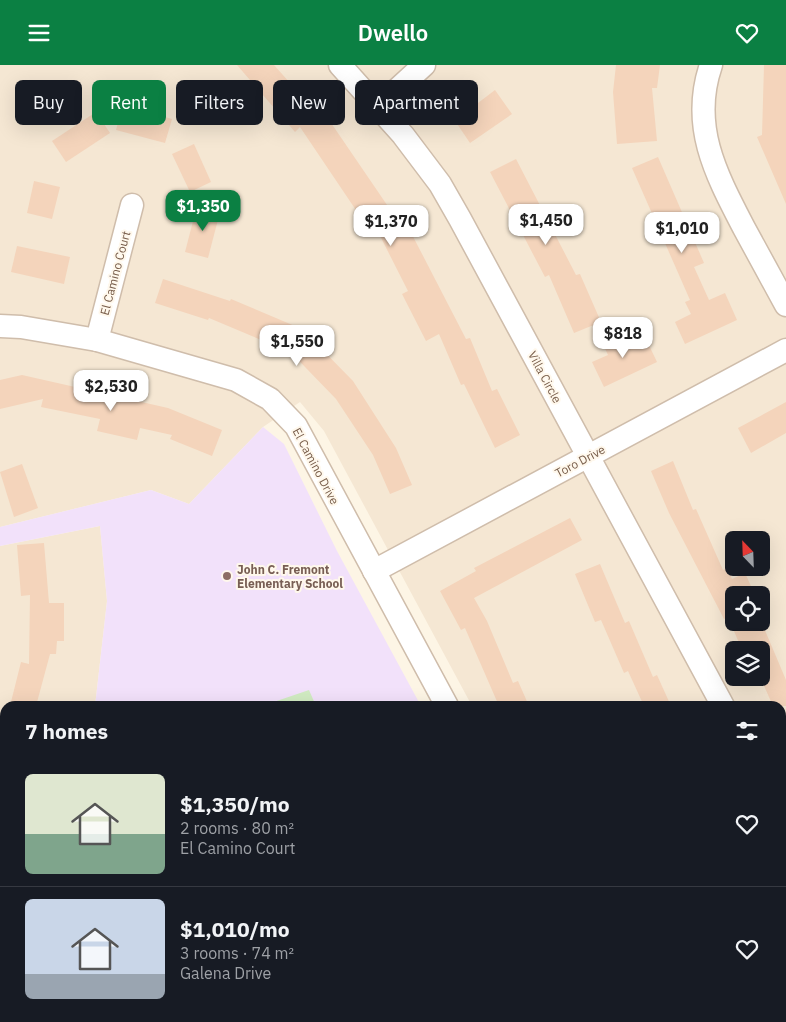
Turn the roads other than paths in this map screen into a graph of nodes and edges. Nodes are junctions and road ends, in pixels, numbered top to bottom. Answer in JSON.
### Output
{"nodes":[{"id":1,"x":340,"y":65,"type":"edge"},
{"id":2,"x":424,"y":65,"type":"edge"},
{"id":3,"x":711,"y":65,"type":"edge"},
{"id":4,"x":408,"y":80,"type":"edge"},
{"id":5,"x":355,"y":82,"type":"edge"},
{"id":6,"x":393,"y":125,"type":"edge"},
{"id":7,"x":132,"y":205,"type":"dead end"},
{"id":8,"x":786,"y":305,"type":"edge"},
{"id":9,"x":0,"y":326,"type":"edge"},
{"id":10,"x":97,"y":340,"type":"junction"},
{"id":11,"x":786,"y":350,"type":"edge"},
{"id":12,"x":588,"y":457,"type":"junction"},
{"id":13,"x":374,"y":571,"type":"junction"},
{"id":14,"x":443,"y":701,"type":"edge"},
{"id":15,"x":720,"y":701,"type":"edge"}],
"edges":[{"from":1,"to":5,"type":"street","name":"Villa Circle"},
{"from":2,"to":4,"type":"street"},
{"from":3,"to":8,"type":"street"},
{"from":6,"to":12,"type":"street","name":"Villa Circle"},
{"from":7,"to":10,"type":"street","name":"El Camino Court"},
{"from":9,"to":10,"type":"street","name":"El Camino Drive"},
{"from":10,"to":13,"type":"street","name":"El Camino Drive"},
{"from":11,"to":12,"type":"street","name":"Toro Drive"},
{"from":12,"to":13,"type":"street","name":"Toro Drive"},
{"from":12,"to":15,"type":"street","name":"Villa Circle"},
{"from":13,"to":14,"type":"street","name":"El Camino Drive"}]}
